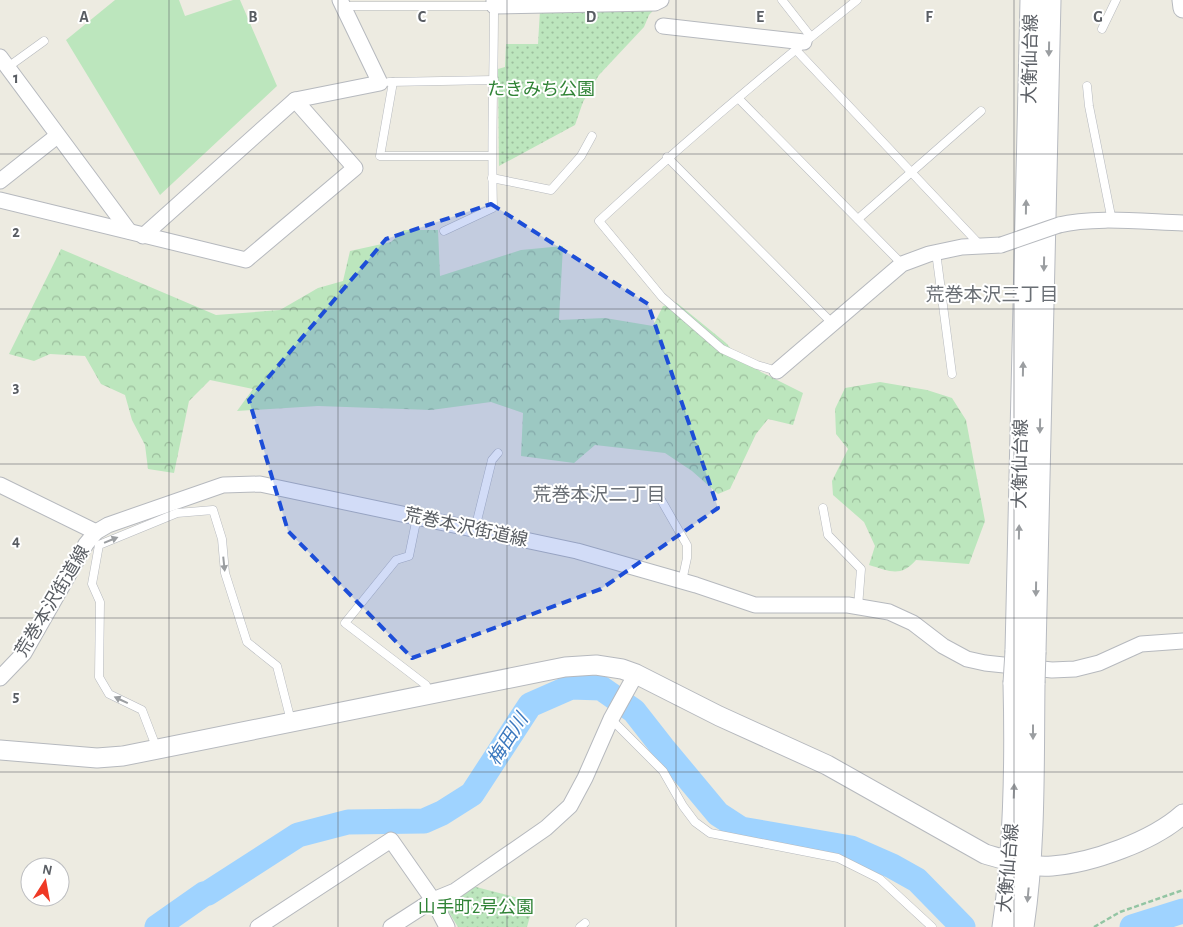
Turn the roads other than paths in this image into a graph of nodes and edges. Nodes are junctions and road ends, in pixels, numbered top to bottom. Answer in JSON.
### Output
{"nodes":[{"id":1,"x":661,"y":0,"type":"edge"},
{"id":2,"x":782,"y":0,"type":"edge"},
{"id":3,"x":857,"y":0,"type":"edge"},
{"id":4,"x":1032,"y":0,"type":"edge"},
{"id":5,"x":1050,"y":0,"type":"edge"},
{"id":6,"x":1116,"y":0,"type":"edge"},
{"id":7,"x":1182,"y":0,"type":"edge"},
{"id":8,"x":341,"y":3,"type":"edge"},
{"id":9,"x":494,"y":3,"type":"edge"},
{"id":10,"x":1183,"y":8,"type":"edge"},
{"id":11,"x":662,"y":26,"type":"dead end"},
{"id":12,"x":1102,"y":29,"type":"dead end"},
{"id":13,"x":44,"y":41,"type":"dead end"},
{"id":14,"x":804,"y":43,"type":"junction"},
{"id":15,"x":3,"y":66,"type":"edge"},
{"id":16,"x":494,"y":80,"type":"junction"},
{"id":17,"x":386,"y":82,"type":"junction"},
{"id":18,"x":1087,"y":86,"type":"dead end"},
{"id":19,"x":738,"y":98,"type":"junction"},
{"id":20,"x":295,"y":100,"type":"junction"},
{"id":21,"x":981,"y":111,"type":"dead end"},
{"id":22,"x":58,"y":136,"type":"junction"},
{"id":23,"x":592,"y":136,"type":"dead end"},
{"id":24,"x":491,"y":156,"type":"junction"},
{"id":25,"x":667,"y":157,"type":"junction"},
{"id":26,"x":912,"y":173,"type":"junction"},
{"id":27,"x":492,"y":178,"type":"junction"},
{"id":28,"x":0,"y":181,"type":"edge"},
{"id":29,"x":0,"y":200,"type":"edge"},
{"id":30,"x":858,"y":219,"type":"junction"},
{"id":31,"x":1112,"y":221,"type":"junction"},
{"id":32,"x":1183,"y":223,"type":"edge"},
{"id":33,"x":444,"y":232,"type":"dead end"},
{"id":34,"x":136,"y":233,"type":"junction"},
{"id":35,"x":980,"y":245,"type":"junction"},
{"id":36,"x":936,"y":252,"type":"junction"},
{"id":37,"x":902,"y":264,"type":"junction"},
{"id":38,"x":833,"y":324,"type":"junction"},
{"id":39,"x":777,"y":370,"type":"joint"},
{"id":40,"x":952,"y":374,"type":"dead end"},
{"id":41,"x":498,"y":453,"type":"dead end"},
{"id":42,"x":0,"y":485,"type":"edge"},
{"id":43,"x":660,"y":498,"type":"dead end"},
{"id":44,"x":823,"y":508,"type":"dead end"},
{"id":45,"x":417,"y":517,"type":"junction"},
{"id":46,"x":475,"y":529,"type":"junction"},
{"id":47,"x":96,"y":532,"type":"junction"},
{"id":48,"x":682,"y":581,"type":"junction"},
{"id":49,"x":858,"y":607,"type":"junction"},
{"id":50,"x":1183,"y":641,"type":"edge"},
{"id":51,"x":1025,"y":651,"type":"junction"},
{"id":52,"x":636,"y":674,"type":"junction"},
{"id":53,"x":0,"y":678,"type":"edge"},
{"id":54,"x":430,"y":694,"type":"junction"},
{"id":55,"x":611,"y":719,"type":"junction"},
{"id":56,"x":291,"y":721,"type":"junction"},
{"id":57,"x":0,"y":750,"type":"edge"},
{"id":58,"x":157,"y":750,"type":"junction"},
{"id":59,"x":1183,"y":814,"type":"edge"},
{"id":60,"x":1020,"y":864,"type":"junction"},
{"id":61,"x":433,"y":900,"type":"junction"},
{"id":62,"x":258,"y":927,"type":"edge"},
{"id":63,"x":391,"y":927,"type":"edge"},
{"id":64,"x":447,"y":927,"type":"edge"},
{"id":65,"x":932,"y":927,"type":"edge"},
{"id":66,"x":1003,"y":927,"type":"edge"},
{"id":67,"x":1023,"y":927,"type":"edge"}],
"edges":[{"from":1,"to":9,"type":"street"},
{"from":2,"to":14,"type":"lane"},
{"from":3,"to":14,"type":"lane"},
{"from":51,"to":4,"type":"main road","name":"大衡仙台線","one_way":true},
{"from":5,"to":51,"type":"main road","name":"大衡仙台線","one_way":true},
{"from":6,"to":12,"type":"lane"},
{"from":7,"to":10,"type":"street"},
{"from":8,"to":9,"type":"lane"},
{"from":8,"to":17,"type":"street"},
{"from":9,"to":16,"type":"lane"},
{"from":11,"to":14,"type":"street"},
{"from":13,"to":15,"type":"lane"},
{"from":14,"to":19,"type":"lane"},
{"from":14,"to":26,"type":"lane"},
{"from":15,"to":22,"type":"street"},
{"from":16,"to":17,"type":"lane"},
{"from":16,"to":24,"type":"lane"},
{"from":17,"to":20,"type":"street"},
{"from":17,"to":24,"type":"lane"},
{"from":18,"to":31,"type":"lane"},
{"from":19,"to":25,"type":"lane"},
{"from":19,"to":30,"type":"lane"},
{"from":20,"to":34,"type":"street"},
{"from":20,"to":34,"type":"street"},
{"from":21,"to":26,"type":"lane"},
{"from":22,"to":28,"type":"street"},
{"from":22,"to":34,"type":"street"},
{"from":23,"to":27,"type":"lane"},
{"from":24,"to":27,"type":"lane"},
{"from":25,"to":38,"type":"lane"},
{"from":25,"to":39,"type":"lane"},
{"from":26,"to":30,"type":"lane"},
{"from":26,"to":35,"type":"lane"},
{"from":27,"to":33,"type":"lane"},
{"from":29,"to":34,"type":"street"},
{"from":30,"to":37,"type":"lane"},
{"from":31,"to":32,"type":"street"},
{"from":31,"to":35,"type":"street","bridge":true},
{"from":35,"to":36,"type":"street"},
{"from":36,"to":37,"type":"street"},
{"from":36,"to":40,"type":"lane"},
{"from":37,"to":38,"type":"street"},
{"from":38,"to":39,"type":"street"},
{"from":41,"to":46,"type":"lane"},
{"from":42,"to":47,"type":"street"},
{"from":43,"to":48,"type":"lane"},
{"from":44,"to":49,"type":"lane"},
{"from":45,"to":46,"type":"street","name":"荒巻本沢街道線"},
{"from":45,"to":47,"type":"street","name":"荒巻本沢街道線"},
{"from":45,"to":54,"type":"lane"},
{"from":46,"to":48,"type":"street","name":"荒巻本沢街道線"},
{"from":47,"to":53,"type":"street","name":"荒巻本沢街道線"},
{"from":48,"to":49,"type":"street","name":"荒巻本沢街道線"},
{"from":49,"to":50,"type":"street","name":"荒巻本沢街道線"},
{"from":51,"to":60,"type":"main road","name":"大衡仙台線","bridge":true},
{"from":52,"to":54,"type":"street"},
{"from":52,"to":55,"type":"street"},
{"from":52,"to":60,"type":"street"},
{"from":54,"to":56,"type":"street"},
{"from":55,"to":61,"type":"street"},
{"from":55,"to":65,"type":"lane"},
{"from":56,"to":58,"type":"street"},
{"from":58,"to":56,"type":"lane","one_way":true},
{"from":57,"to":58,"type":"street"},
{"from":59,"to":60,"type":"street"},
{"from":60,"to":66,"type":"main road","name":"大衡仙台線"},
{"from":60,"to":67,"type":"main road","name":"大衡仙台線","one_way":true},
{"from":61,"to":62,"type":"street"},
{"from":61,"to":63,"type":"street"},
{"from":61,"to":64,"type":"street"}]}
